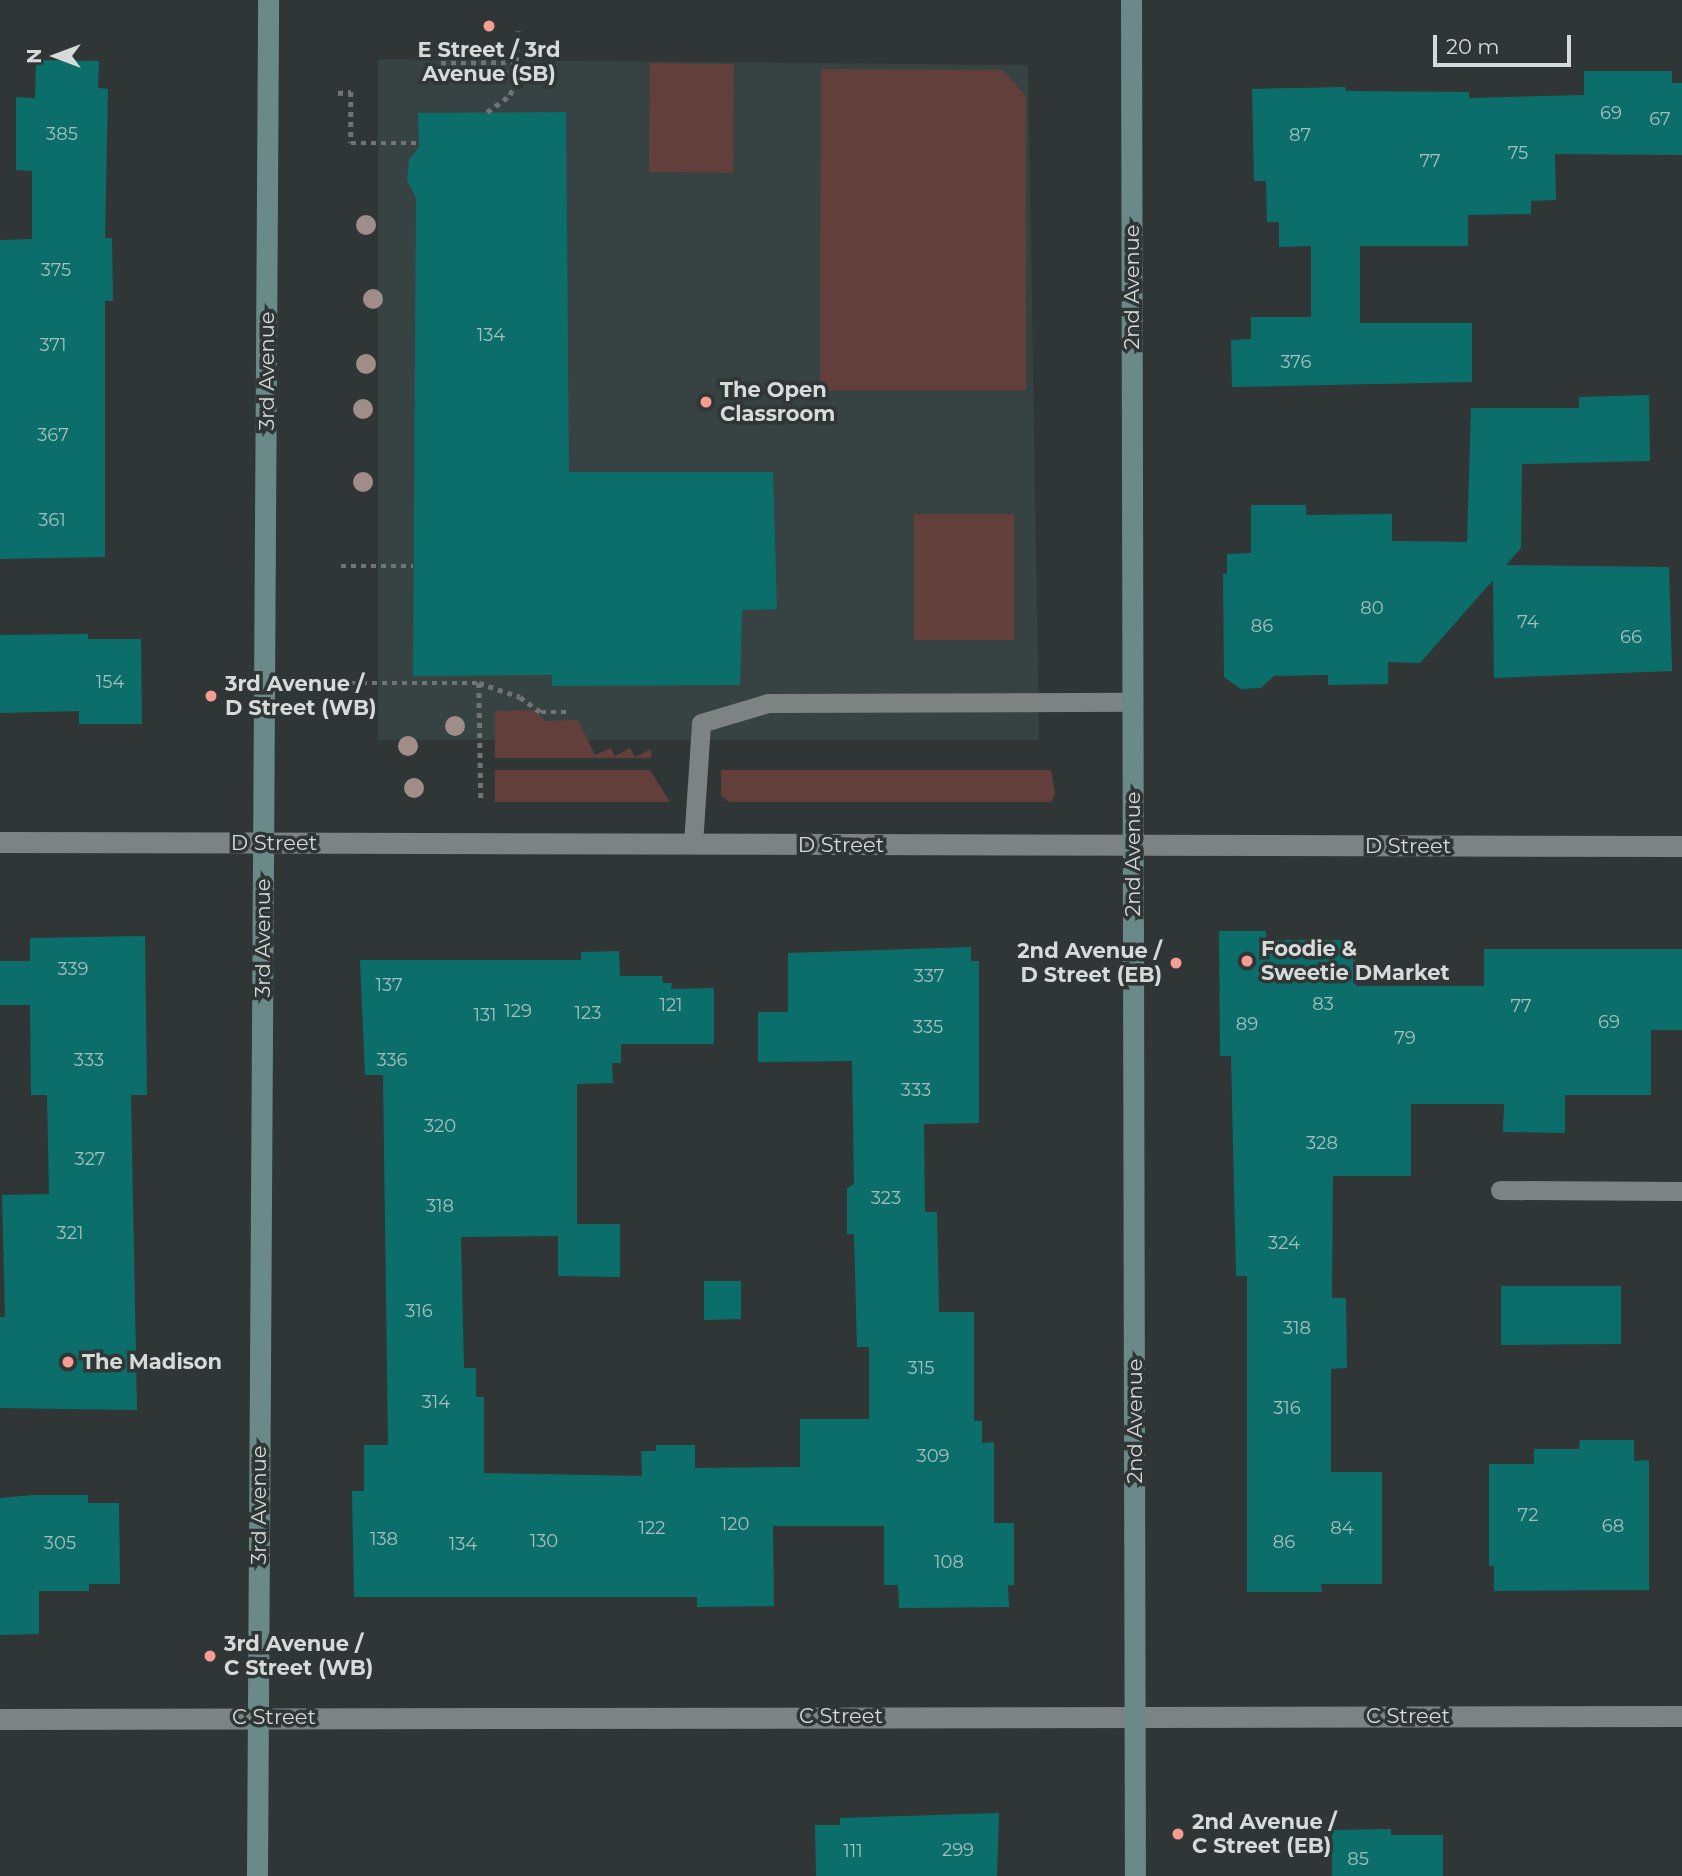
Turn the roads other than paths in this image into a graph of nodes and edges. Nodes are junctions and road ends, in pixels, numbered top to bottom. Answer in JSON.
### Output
{"nodes":[{"id":1,"x":268,"y":0,"type":"edge"},
{"id":2,"x":1131,"y":0,"type":"edge"},
{"id":3,"x":1133,"y":702,"type":"junction"},
{"id":4,"x":0,"y":842,"type":"edge"},
{"id":5,"x":264,"y":844,"type":"junction"},
{"id":6,"x":694,"y":844,"type":"junction"},
{"id":7,"x":1133,"y":845,"type":"junction"},
{"id":8,"x":1682,"y":846,"type":"edge"},
{"id":9,"x":1500,"y":1190,"type":"dead end"},
{"id":10,"x":1682,"y":1191,"type":"edge"},
{"id":11,"x":1136,"y":1716,"type":"junction"},
{"id":12,"x":1682,"y":1716,"type":"edge"},
{"id":13,"x":258,"y":1717,"type":"junction"},
{"id":14,"x":0,"y":1719,"type":"edge"},
{"id":15,"x":257,"y":1876,"type":"edge"},
{"id":16,"x":1135,"y":1876,"type":"edge"}],
"edges":[{"from":1,"to":5,"type":"street","name":"3rd Avenue"},
{"from":2,"to":3,"type":"street","name":"2nd Avenue"},
{"from":3,"to":6,"type":"lane"},
{"from":3,"to":7,"type":"street","name":"2nd Avenue"},
{"from":4,"to":5,"type":"street","name":"D Street"},
{"from":5,"to":6,"type":"street","name":"D Street"},
{"from":5,"to":13,"type":"street","name":"3rd Avenue"},
{"from":6,"to":7,"type":"street","name":"D Street"},
{"from":7,"to":8,"type":"street","name":"D Street"},
{"from":7,"to":11,"type":"street","name":"2nd Avenue"},
{"from":9,"to":10,"type":"lane"},
{"from":11,"to":12,"type":"street","name":"C Street"},
{"from":11,"to":13,"type":"street","name":"C Street"},
{"from":11,"to":16,"type":"street","name":"2nd Avenue"},
{"from":13,"to":14,"type":"street","name":"C Street"},
{"from":13,"to":15,"type":"street","name":"3rd Avenue"}]}
